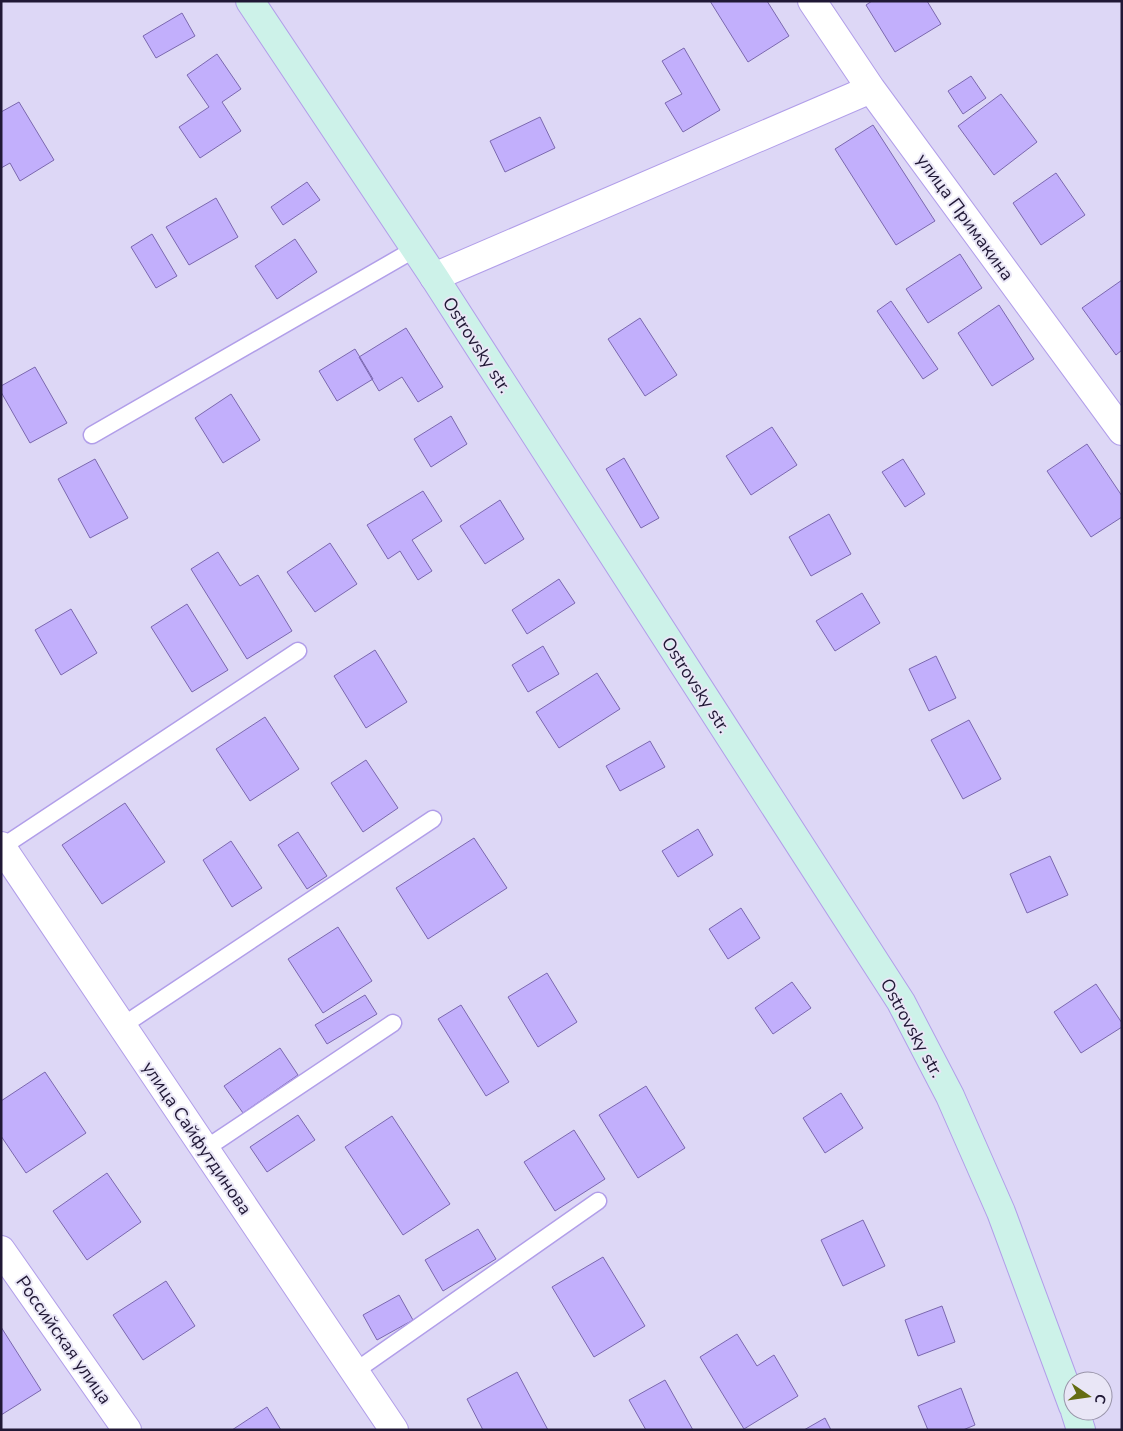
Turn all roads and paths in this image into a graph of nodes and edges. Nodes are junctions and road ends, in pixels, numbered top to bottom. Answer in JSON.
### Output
{"nodes":[{"id":1,"x":250,"y":1,"type":"edge"},
{"id":2,"x":812,"y":1,"type":"edge"},
{"id":3,"x":871,"y":90,"type":"junction"},
{"id":4,"x":415,"y":249,"type":"junction"},
{"id":5,"x":434,"y":277,"type":"junction"},
{"id":6,"x":1122,"y":431,"type":"edge"},
{"id":7,"x":92,"y":435,"type":"dead end"},
{"id":8,"x":298,"y":651,"type":"dead end"},
{"id":9,"x":433,"y":819,"type":"dead end"},
{"id":10,"x":1,"y":846,"type":"edge"},
{"id":11,"x":393,"y":1023,"type":"dead end"},
{"id":12,"x":122,"y":1026,"type":"junction"},
{"id":13,"x":205,"y":1149,"type":"junction"},
{"id":14,"x":598,"y":1201,"type":"dead end"},
{"id":15,"x":1,"y":1250,"type":"edge"},
{"id":16,"x":354,"y":1372,"type":"junction"},
{"id":17,"x":1063,"y":1379,"type":"edge"},
{"id":18,"x":128,"y":1430,"type":"edge"},
{"id":19,"x":394,"y":1430,"type":"edge"}],
"edges":[{"from":1,"to":4,"type":"main road","name":"Ostrovsky str."},
{"from":2,"to":3,"type":"street","name":"улица Примакина"},
{"from":3,"to":5,"type":"street"},
{"from":3,"to":6,"type":"street","name":"улица Примакина"},
{"from":4,"to":5,"type":"main road","name":"Ostrovsky str."},
{"from":4,"to":7,"type":"lane"},
{"from":5,"to":17,"type":"main road","name":"Ostrovsky str."},
{"from":8,"to":10,"type":"lane"},
{"from":9,"to":12,"type":"lane"},
{"from":10,"to":12,"type":"street","name":"улица Сайфутдинова"},
{"from":11,"to":13,"type":"lane"},
{"from":12,"to":13,"type":"street","name":"улица Сайфутдинова"},
{"from":13,"to":16,"type":"street","name":"улица Сайфутдинова"},
{"from":14,"to":16,"type":"lane"},
{"from":15,"to":18,"type":"street","name":"Российская улица"},
{"from":16,"to":19,"type":"street","name":"улица Сайфутдинова"}]}
